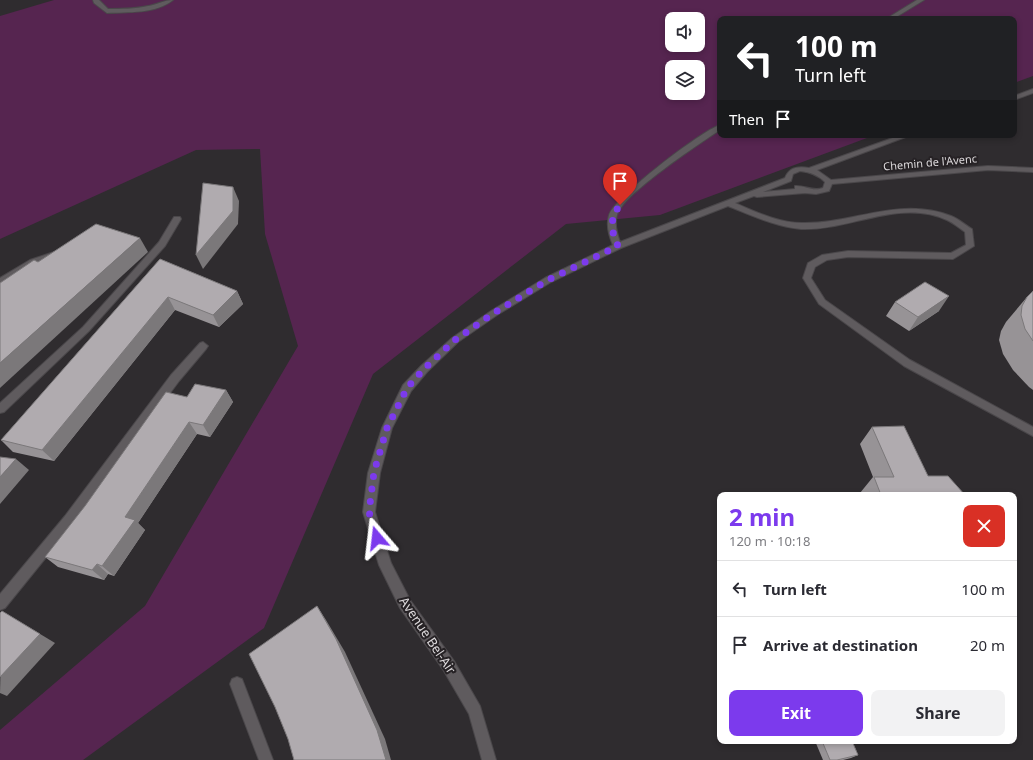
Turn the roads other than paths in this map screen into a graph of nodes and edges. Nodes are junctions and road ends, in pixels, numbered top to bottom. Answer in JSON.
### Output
{"nodes":[{"id":1,"x":96,"y":0,"type":"edge"},
{"id":2,"x":170,"y":0,"type":"edge"},
{"id":3,"x":921,"y":0,"type":"edge"},
{"id":4,"x":894,"y":16,"type":"edge"},
{"id":5,"x":1033,"y":91,"type":"edge"},
{"id":6,"x":1017,"y":97,"type":"edge"},
{"id":7,"x":717,"y":129,"type":"edge"},
{"id":8,"x":900,"y":138,"type":"edge"},
{"id":9,"x":811,"y":170,"type":"junction"},
{"id":10,"x":1033,"y":170,"type":"edge"},
{"id":11,"x":788,"y":179,"type":"junction"},
{"id":12,"x":829,"y":182,"type":"junction"},
{"id":13,"x":803,"y":190,"type":"junction"},
{"id":14,"x":747,"y":196,"type":"junction"},
{"id":15,"x":728,"y":203,"type":"junction"},
{"id":16,"x":177,"y":219,"type":"dead end"},
{"id":17,"x":618,"y":246,"type":"junction"},
{"id":18,"x":60,"y":253,"type":"edge"},
{"id":19,"x":0,"y":282,"type":"edge"},
{"id":20,"x":203,"y":346,"type":"dead end"},
{"id":21,"x":0,"y":409,"type":"edge"},
{"id":22,"x":1033,"y":432,"type":"edge"},
{"id":23,"x":0,"y":604,"type":"edge"},
{"id":24,"x":237,"y":684,"type":"dead end"},
{"id":25,"x":266,"y":760,"type":"edge"},
{"id":26,"x":489,"y":760,"type":"edge"}],
"edges":[{"from":1,"to":2,"type":"street"},
{"from":3,"to":4,"type":"street"},
{"from":5,"to":6,"type":"street"},
{"from":7,"to":17,"type":"street"},
{"from":8,"to":9,"type":"street"},
{"from":9,"to":11,"type":"street"},
{"from":9,"to":12,"type":"street"},
{"from":10,"to":12,"type":"street","name":"Chemin de l'Avenc"},
{"from":11,"to":13,"type":"street"},
{"from":11,"to":14,"type":"street"},
{"from":12,"to":13,"type":"street"},
{"from":13,"to":14,"type":"street"},
{"from":14,"to":15,"type":"street","name":"Avenue Bel-Air"},
{"from":15,"to":17,"type":"street","name":"Avenue Bel-Air"},
{"from":15,"to":22,"type":"street"},
{"from":16,"to":21,"type":"street"},
{"from":17,"to":26,"type":"street","name":"Avenue Bel-Air"},
{"from":18,"to":19,"type":"street"},
{"from":20,"to":23,"type":"street"},
{"from":24,"to":25,"type":"street"}]}
